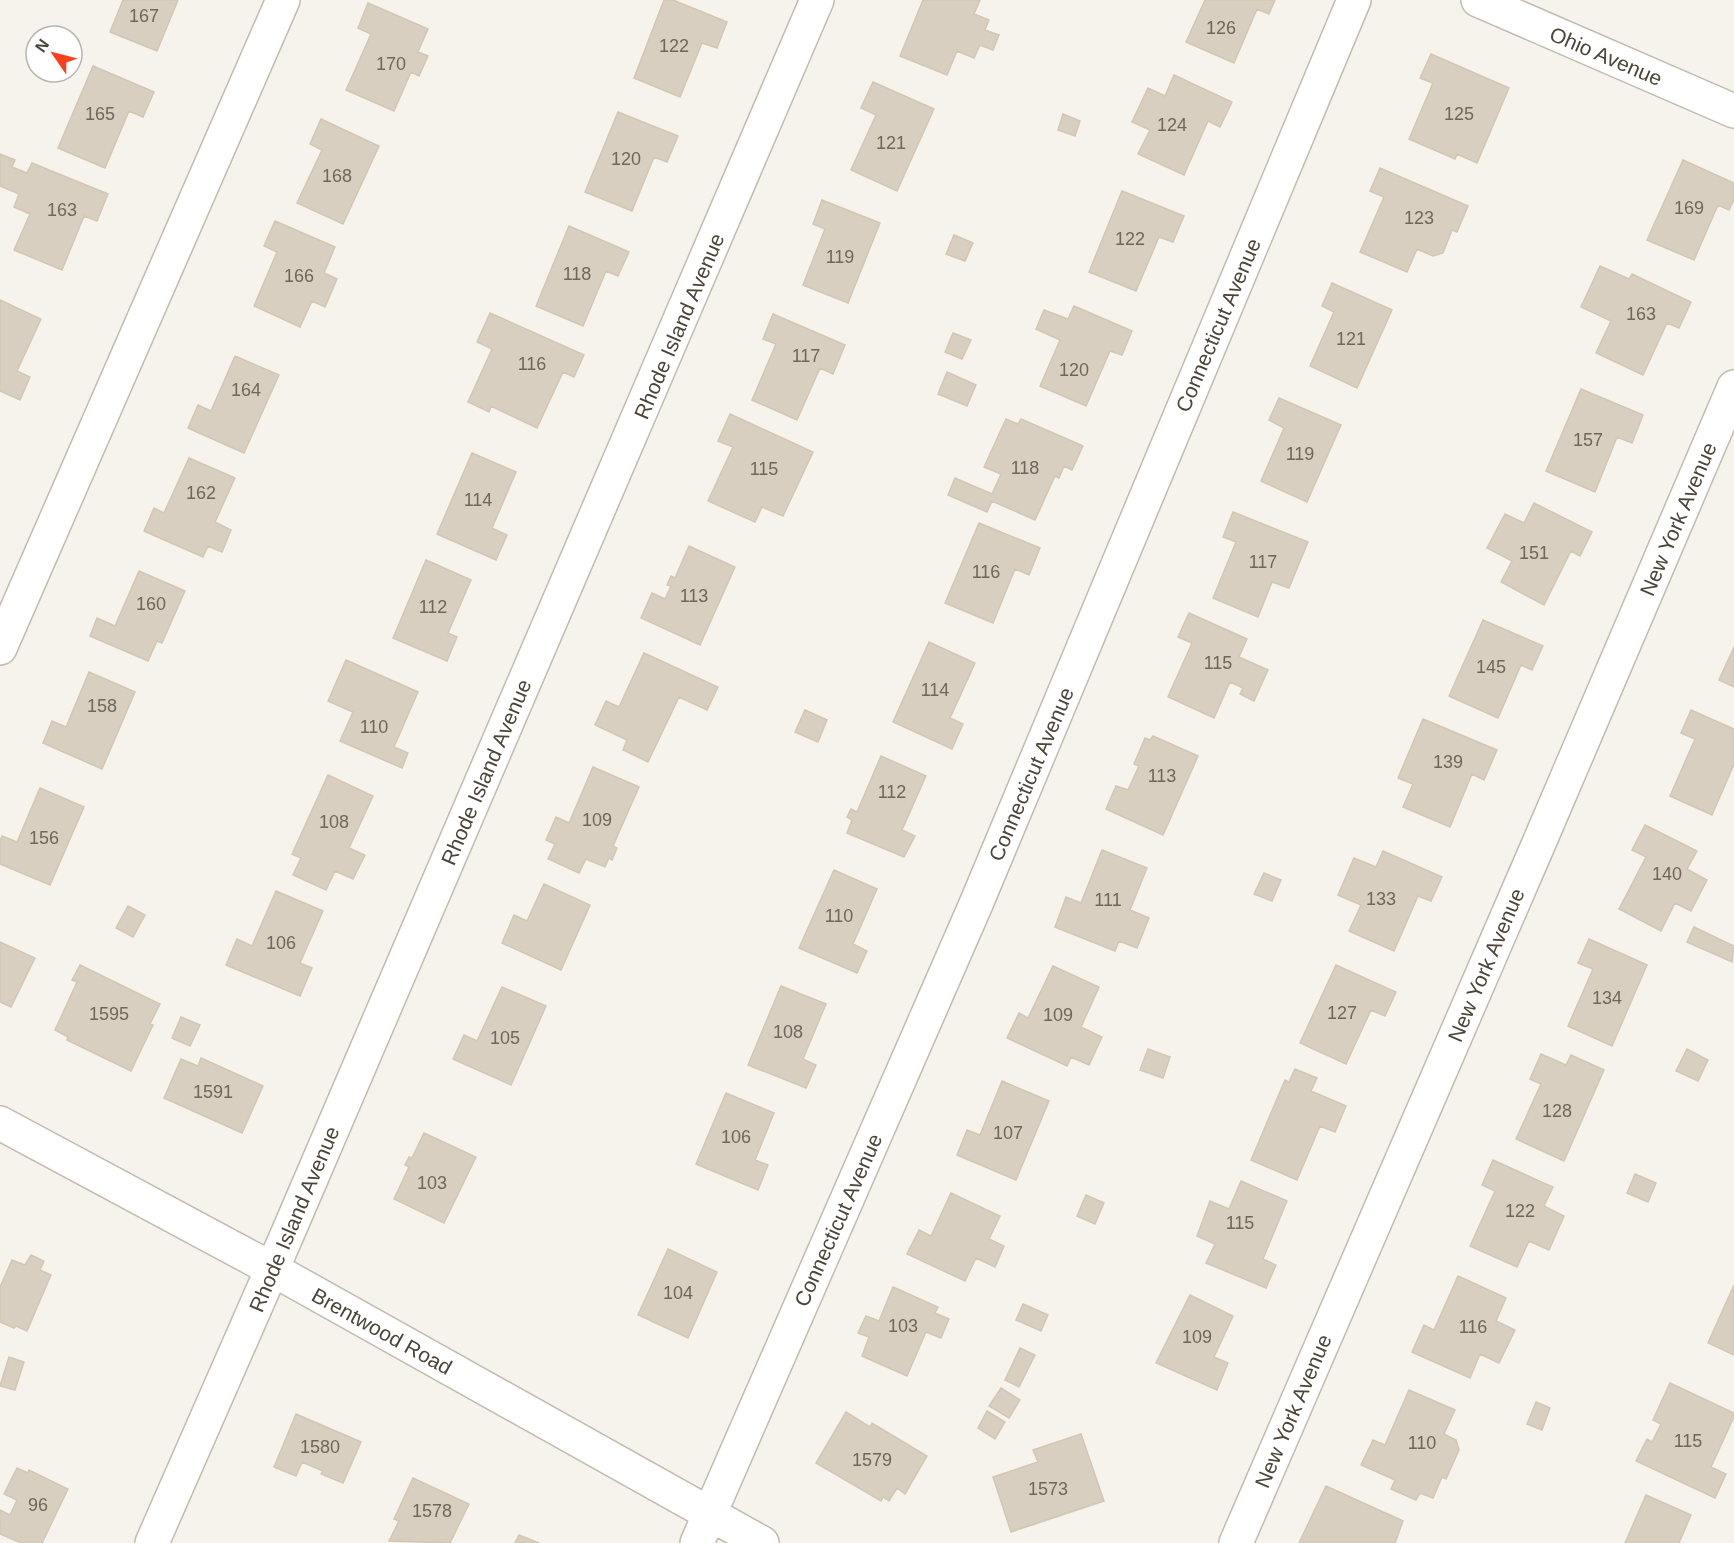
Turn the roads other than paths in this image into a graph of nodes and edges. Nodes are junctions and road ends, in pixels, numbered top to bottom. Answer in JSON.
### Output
{"nodes":[{"id":1,"x":283,"y":0,"type":"edge"},
{"id":2,"x":817,"y":0,"type":"edge"},
{"id":3,"x":1354,"y":0,"type":"edge"},
{"id":4,"x":1478,"y":0,"type":"edge"},
{"id":5,"x":1734,"y":111,"type":"edge"},
{"id":6,"x":1734,"y":387,"type":"edge"},
{"id":7,"x":0,"y":648,"type":"edge"},
{"id":8,"x":0,"y":1123,"type":"edge"},
{"id":9,"x":272,"y":1269,"type":"junction"},
{"id":10,"x":703,"y":1529,"type":"edge"},
{"id":11,"x":152,"y":1543,"type":"edge"},
{"id":12,"x":762,"y":1543,"type":"edge"},
{"id":13,"x":1236,"y":1543,"type":"edge"}],
"edges":[{"from":1,"to":7,"type":"street"},
{"from":2,"to":9,"type":"street","name":"Rhode Island Avenue"},
{"from":3,"to":10,"type":"street","name":"Connecticut Avenue"},
{"from":4,"to":5,"type":"street","name":"Ohio Avenue"},
{"from":6,"to":13,"type":"street","name":"New York Avenue"},
{"from":8,"to":9,"type":"street","name":"Brentwood Road"},
{"from":9,"to":10,"type":"street","name":"Brentwood Road"},
{"from":9,"to":11,"type":"street","name":"Rhode Island Avenue"},
{"from":10,"to":12,"type":"street","name":"Brentwood Road"}]}
